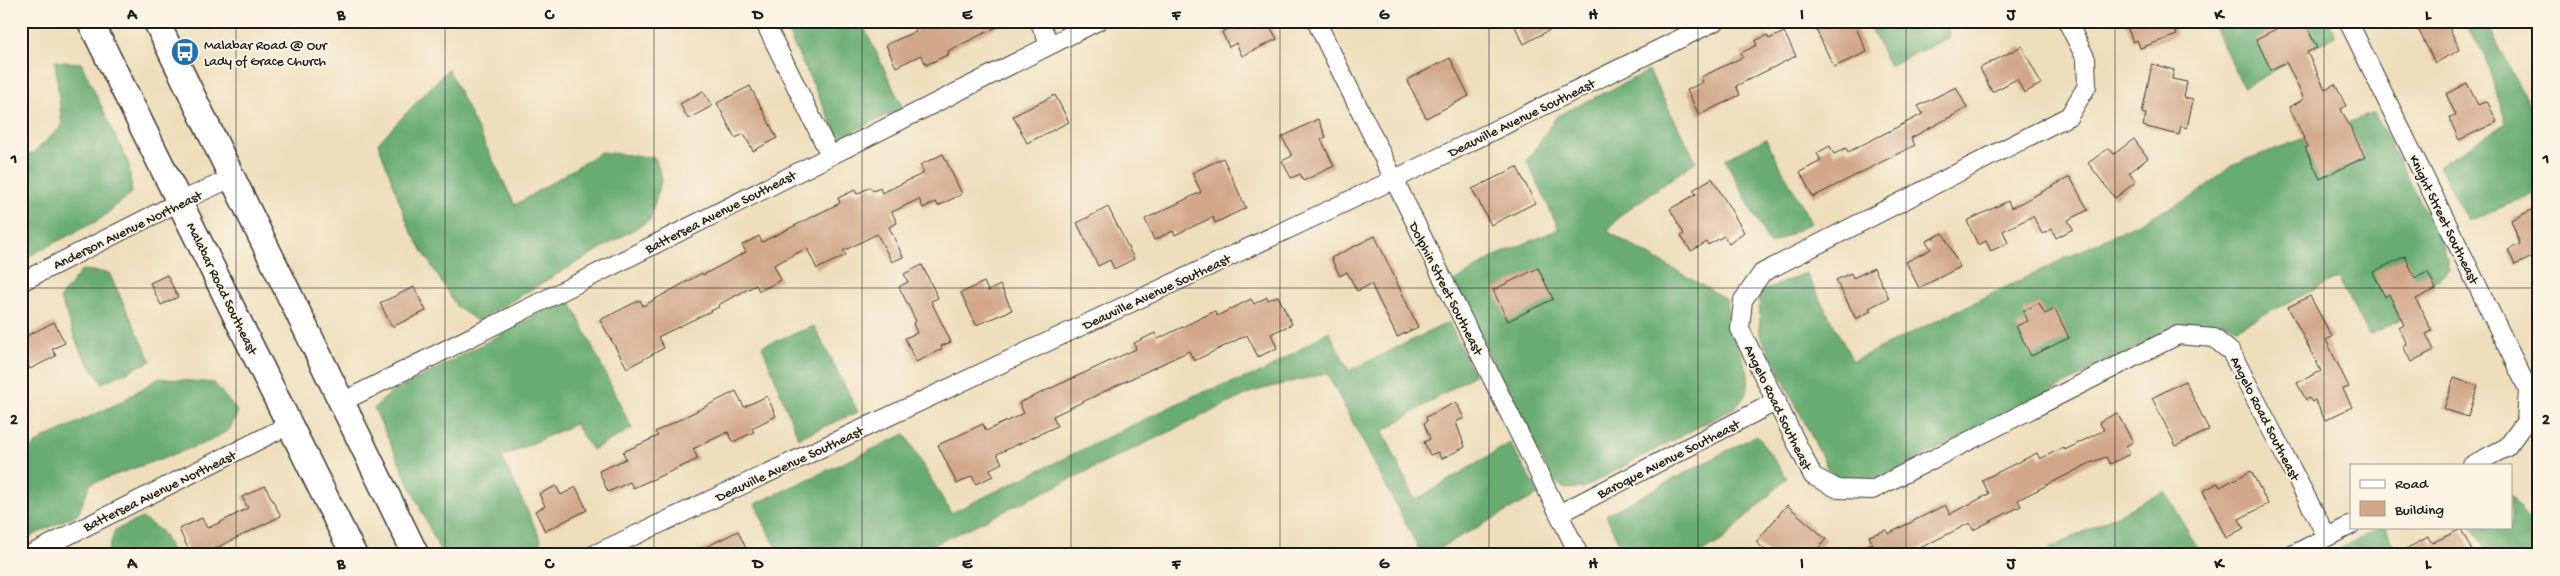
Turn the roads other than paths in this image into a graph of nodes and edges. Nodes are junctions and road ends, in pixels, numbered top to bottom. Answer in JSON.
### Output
{"nodes":[{"id":1,"x":90,"y":21,"type":"edge"},
{"id":2,"x":156,"y":21,"type":"edge"},
{"id":3,"x":764,"y":21,"type":"edge"},
{"id":4,"x":1039,"y":21,"type":"edge"},
{"id":5,"x":1098,"y":21,"type":"edge"},
{"id":6,"x":1316,"y":21,"type":"edge"},
{"id":7,"x":1716,"y":21,"type":"edge"},
{"id":8,"x":2067,"y":21,"type":"edge"},
{"id":9,"x":2348,"y":21,"type":"edge"},
{"id":10,"x":1050,"y":45,"type":"junction"},
{"id":11,"x":830,"y":155,"type":"junction"},
{"id":12,"x":232,"y":178,"type":"junction"},
{"id":13,"x":1393,"y":180,"type":"junction"},
{"id":14,"x":181,"y":201,"type":"junction"},
{"id":15,"x":21,"y":282,"type":"edge"},
{"id":16,"x":342,"y":402,"type":"junction"},
{"id":17,"x":1776,"y":402,"type":"junction"},
{"id":18,"x":290,"y":425,"type":"junction"},
{"id":19,"x":2474,"y":464,"type":"edge"},
{"id":20,"x":1560,"y":514,"type":"junction"},
{"id":21,"x":2350,"y":526,"type":"edge"},
{"id":22,"x":2327,"y":537,"type":"junction"},
{"id":23,"x":29,"y":555,"type":"edge"},
{"id":24,"x":354,"y":555,"type":"edge"},
{"id":25,"x":416,"y":555,"type":"edge"},
{"id":26,"x":593,"y":555,"type":"edge"},
{"id":27,"x":1579,"y":555,"type":"edge"},
{"id":28,"x":2292,"y":555,"type":"edge"}],
"edges":[{"from":1,"to":14,"type":"main road","name":"Malabar Road Southeast"},
{"from":2,"to":12,"type":"main road"},
{"from":3,"to":11,"type":"street"},
{"from":4,"to":10,"type":"street"},
{"from":5,"to":10,"type":"street","name":"Battersea Avenue Southeast"},
{"from":6,"to":13,"type":"street","name":"Dolphin Street Southeast"},
{"from":7,"to":13,"type":"street","name":"Deauville Avenue Southeast"},
{"from":8,"to":17,"type":"street","name":"Angelo Road Southeast"},
{"from":9,"to":19,"type":"street","name":"Knight Street Southeast"},
{"from":10,"to":11,"type":"street","name":"Battersea Avenue Southeast"},
{"from":11,"to":16,"type":"street","name":"Battersea Avenue Southeast"},
{"from":12,"to":14,"type":"street","name":"Anderson Avenue Northeast"},
{"from":12,"to":16,"type":"main road"},
{"from":13,"to":20,"type":"street","name":"Dolphin Street Southeast"},
{"from":13,"to":26,"type":"street","name":"Deauville Avenue Southeast"},
{"from":14,"to":15,"type":"street","name":"Anderson Avenue Northeast"},
{"from":14,"to":18,"type":"main road","name":"Malabar Road Southeast"},
{"from":16,"to":25,"type":"main road"},
{"from":17,"to":20,"type":"street","name":"Baroque Avenue Southeast"},
{"from":17,"to":22,"type":"street","name":"Angelo Road Southeast"},
{"from":18,"to":23,"type":"street","name":"Battersea Avenue Northeast"},
{"from":18,"to":24,"type":"main road","name":"Malabar Road Southeast"},
{"from":20,"to":27,"type":"street","name":"Dolphin Street Southeast"},
{"from":21,"to":22,"type":"street"},
{"from":22,"to":28,"type":"street"}]}
